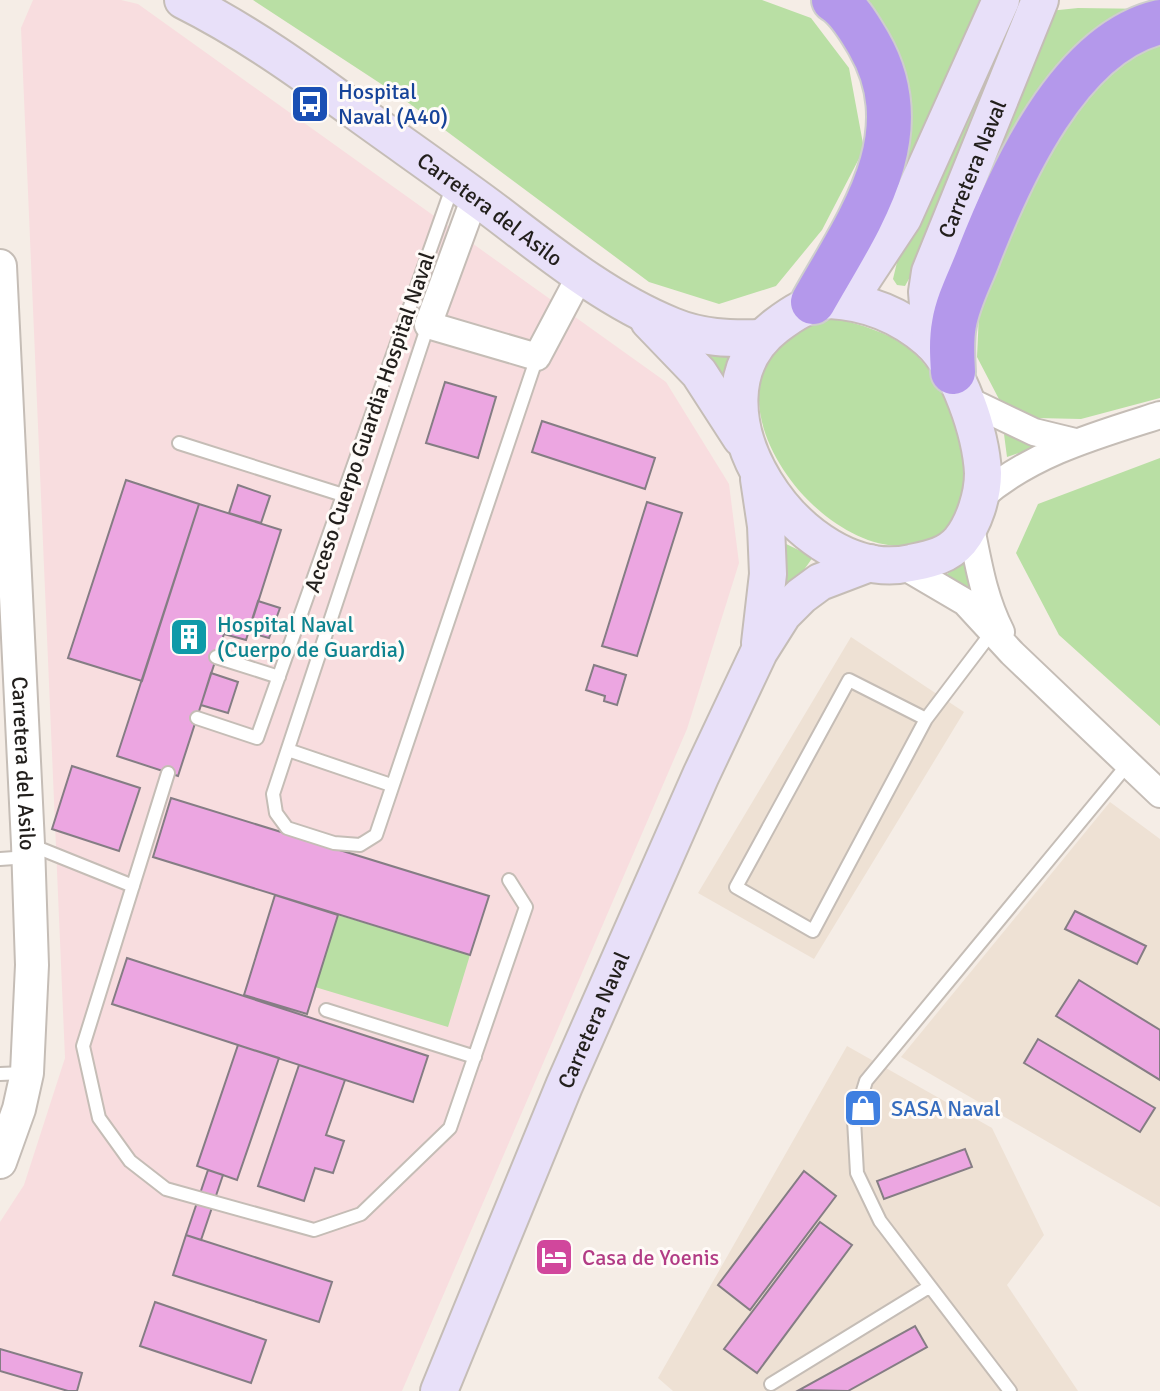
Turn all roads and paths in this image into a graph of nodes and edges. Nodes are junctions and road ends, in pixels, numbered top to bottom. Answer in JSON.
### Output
{"nodes":[{"id":1,"x":183,"y":0,"type":"edge"},
{"id":2,"x":834,"y":0,"type":"edge"},
{"id":3,"x":1001,"y":0,"type":"edge"},
{"id":4,"x":1040,"y":0,"type":"edge"},
{"id":5,"x":1160,"y":22,"type":"edge"},
{"id":6,"x":464,"y":189,"type":"junction"},
{"id":7,"x":0,"y":266,"type":"edge"},
{"id":8,"x":581,"y":274,"type":"junction"},
{"id":9,"x":822,"y":301,"type":"junction"},
{"id":10,"x":640,"y":311,"type":"junction"},
{"id":11,"x":428,"y":325,"type":"junction"},
{"id":12,"x":761,"y":338,"type":"junction"},
{"id":13,"x":537,"y":357,"type":"junction"},
{"id":14,"x":950,"y":371,"type":"junction"},
{"id":15,"x":1160,"y":415,"type":"edge"},
{"id":16,"x":4,"y":424,"type":"edge"},
{"id":17,"x":1075,"y":442,"type":"junction"},
{"id":18,"x":179,"y":443,"type":"dead end"},
{"id":19,"x":753,"y":458,"type":"junction"},
{"id":20,"x":343,"y":495,"type":"junction"},
{"id":21,"x":975,"y":511,"type":"junction"},
{"id":22,"x":886,"y":564,"type":"junction"},
{"id":23,"x":992,"y":632,"type":"junction"},
{"id":24,"x":759,"y":652,"type":"junction"},
{"id":25,"x":1012,"y":653,"type":"junction"},
{"id":26,"x":216,"y":657,"type":"dead end"},
{"id":27,"x":279,"y":677,"type":"junction"},
{"id":28,"x":197,"y":718,"type":"dead end"},
{"id":29,"x":926,"y":719,"type":"junction"},
{"id":30,"x":288,"y":750,"type":"junction"},
{"id":31,"x":1128,"y":764,"type":"junction"},
{"id":32,"x":168,"y":773,"type":"dead end"},
{"id":33,"x":391,"y":785,"type":"junction"},
{"id":34,"x":1160,"y":794,"type":"edge"},
{"id":35,"x":19,"y":853,"type":"edge"},
{"id":36,"x":509,"y":880,"type":"dead end"},
{"id":37,"x":133,"y":886,"type":"junction"},
{"id":38,"x":326,"y":1010,"type":"dead end"},
{"id":39,"x":475,"y":1057,"type":"junction"},
{"id":40,"x":14,"y":1074,"type":"edge"},
{"id":41,"x":0,"y":1162,"type":"edge"},
{"id":42,"x":929,"y":1287,"type":"junction"},
{"id":43,"x":771,"y":1384,"type":"dead end"},
{"id":44,"x":439,"y":1391,"type":"edge"},
{"id":45,"x":1010,"y":1391,"type":"edge"}],
"edges":[{"from":1,"to":6,"type":"main road","name":"Carretera del Asilo"},
{"from":2,"to":9,"type":"highway"},
{"from":3,"to":9,"type":"main road","name":"Carretera Naval"},
{"from":4,"to":14,"type":"main road","name":"Carretera Naval"},
{"from":5,"to":14,"type":"highway"},
{"from":6,"to":8,"type":"main road","name":"Carretera del Asilo"},
{"from":6,"to":11,"type":"street"},
{"from":6,"to":20,"type":"lane","name":"Acceso Cuerpo Guardia Hospital Naval"},
{"from":7,"to":16,"type":"street","name":"Carretera del Asilo"},
{"from":8,"to":10,"type":"main road","name":"Carretera del Asilo"},
{"from":8,"to":13,"type":"street"},
{"from":9,"to":12,"type":"main road"},
{"from":9,"to":14,"type":"main road"},
{"from":10,"to":12,"type":"main road","name":"Carretera del Asilo"},
{"from":10,"to":19,"type":"main road","name":"Carretera del Asilo"},
{"from":11,"to":13,"type":"street"},
{"from":11,"to":30,"type":"lane"},
{"from":12,"to":19,"type":"main road"},
{"from":13,"to":33,"type":"lane"},
{"from":14,"to":17,"type":"street"},
{"from":14,"to":21,"type":"main road"},
{"from":15,"to":17,"type":"street"},
{"from":16,"to":35,"type":"street","name":"Carretera del Asilo"},
{"from":17,"to":21,"type":"street"},
{"from":18,"to":20,"type":"lane"},
{"from":19,"to":22,"type":"main road"},
{"from":19,"to":24,"type":"main road","name":"Carretera Naval"},
{"from":20,"to":27,"type":"lane","name":"Acceso Cuerpo Guardia Hospital Naval"},
{"from":21,"to":22,"type":"main road"},
{"from":21,"to":25,"type":"street"},
{"from":22,"to":23,"type":"street"},
{"from":22,"to":24,"type":"main road","name":"Carretera Naval"},
{"from":23,"to":25,"type":"street"},
{"from":23,"to":29,"type":"lane"},
{"from":24,"to":44,"type":"main road","name":"Carretera Naval"},
{"from":25,"to":31,"type":"street"},
{"from":26,"to":27,"type":"lane"},
{"from":27,"to":28,"type":"lane","name":"Acceso Cuerpo Guardia Hospital Naval"},
{"from":29,"to":29,"type":"lane"},
{"from":30,"to":33,"type":"lane"},
{"from":30,"to":33,"type":"lane"},
{"from":31,"to":34,"type":"street"},
{"from":31,"to":42,"type":"lane"},
{"from":32,"to":37,"type":"lane"},
{"from":35,"to":37,"type":"lane"},
{"from":35,"to":40,"type":"street","name":"Carretera del Asilo"},
{"from":36,"to":39,"type":"lane"},
{"from":37,"to":39,"type":"lane"},
{"from":38,"to":39,"type":"lane"},
{"from":40,"to":41,"type":"street","name":"Carretera del Asilo"},
{"from":42,"to":43,"type":"lane"},
{"from":42,"to":45,"type":"lane"}]}
